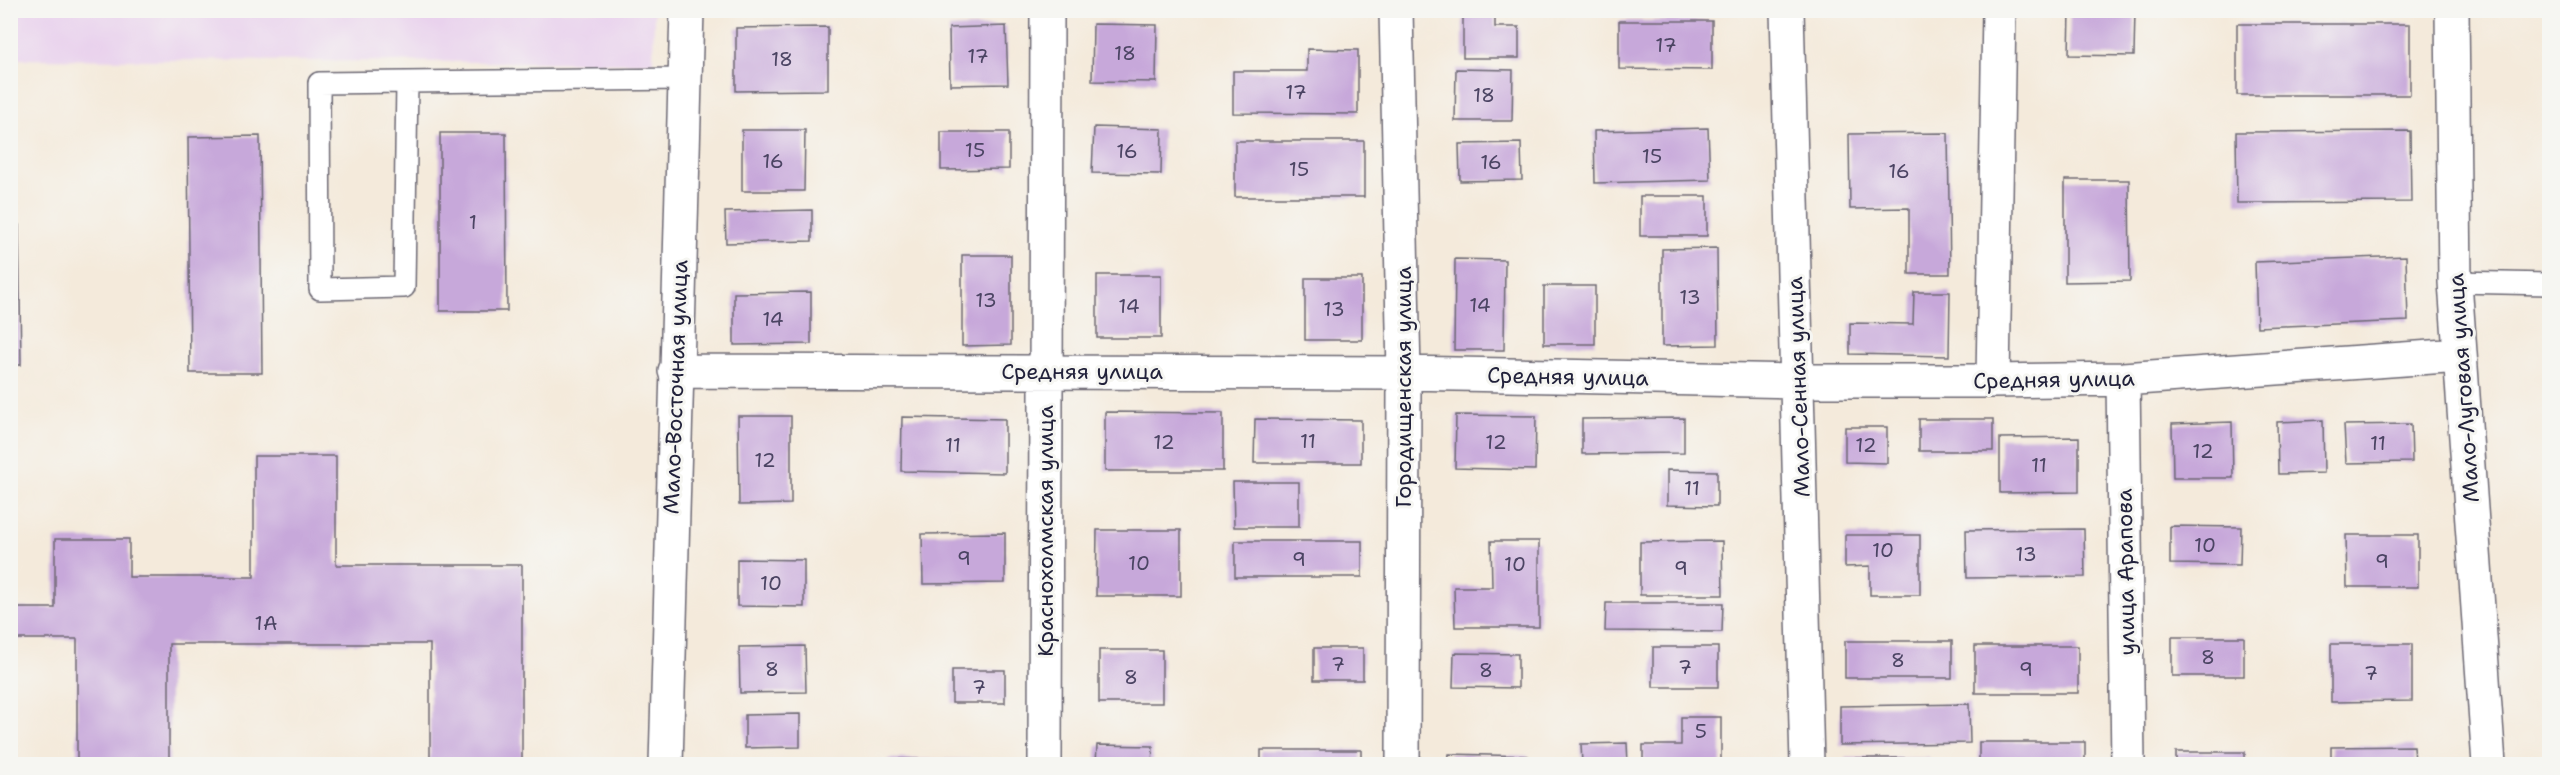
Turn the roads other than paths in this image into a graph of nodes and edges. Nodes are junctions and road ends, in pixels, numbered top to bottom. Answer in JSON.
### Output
{"nodes":[{"id":1,"x":687,"y":10,"type":"edge"},
{"id":2,"x":1047,"y":10,"type":"edge"},
{"id":3,"x":1396,"y":10,"type":"edge"},
{"id":4,"x":1787,"y":10,"type":"edge"},
{"id":5,"x":1999,"y":10,"type":"edge"},
{"id":6,"x":2451,"y":10,"type":"edge"},
{"id":7,"x":685,"y":79,"type":"junction"},
{"id":8,"x":407,"y":82,"type":"junction"},
{"id":9,"x":2455,"y":282,"type":"junction"},
{"id":10,"x":2550,"y":284,"type":"edge"},
{"id":11,"x":2460,"y":355,"type":"junction"},
{"id":12,"x":675,"y":371,"type":"junction"},
{"id":13,"x":1046,"y":371,"type":"junction"},
{"id":14,"x":1404,"y":373,"type":"junction"},
{"id":15,"x":2123,"y":379,"type":"junction"},
{"id":16,"x":1799,"y":381,"type":"junction"},
{"id":17,"x":1994,"y":381,"type":"junction"},
{"id":18,"x":666,"y":765,"type":"edge"},
{"id":19,"x":1045,"y":765,"type":"edge"},
{"id":20,"x":1403,"y":765,"type":"edge"},
{"id":21,"x":1807,"y":765,"type":"edge"},
{"id":22,"x":2128,"y":765,"type":"edge"},
{"id":23,"x":2489,"y":765,"type":"edge"}],
"edges":[{"from":1,"to":7,"type":"street","name":"Мало-Восточная улица"},
{"from":2,"to":13,"type":"street","name":"Краснохолмская улица"},
{"from":3,"to":14,"type":"street","name":"Городищенская улица"},
{"from":4,"to":16,"type":"street","name":"Мало-Сенная улица"},
{"from":5,"to":17,"type":"street"},
{"from":6,"to":9,"type":"street","name":"Мало-Луговая улица"},
{"from":7,"to":8,"type":"lane"},
{"from":7,"to":12,"type":"street","name":"Мало-Восточная улица"},
{"from":8,"to":8,"type":"lane"},
{"from":9,"to":10,"type":"lane"},
{"from":9,"to":11,"type":"street","name":"Мало-Луговая улица"},
{"from":11,"to":15,"type":"street","name":"Средняя улица"},
{"from":11,"to":23,"type":"street","name":"Мало-Луговая улица"},
{"from":12,"to":13,"type":"street","name":"Средняя улица"},
{"from":12,"to":18,"type":"street","name":"Мало-Восточная улица"},
{"from":13,"to":14,"type":"street","name":"Средняя улица"},
{"from":13,"to":19,"type":"street","name":"Краснохолмская улица"},
{"from":14,"to":16,"type":"street","name":"Средняя улица"},
{"from":14,"to":20,"type":"street","name":"Городищенская улица"},
{"from":15,"to":17,"type":"street","name":"Средняя улица"},
{"from":15,"to":22,"type":"street","name":"улица Арапова"},
{"from":16,"to":17,"type":"street","name":"Средняя улица"},
{"from":16,"to":21,"type":"street","name":"Мало-Сенная улица"}]}
